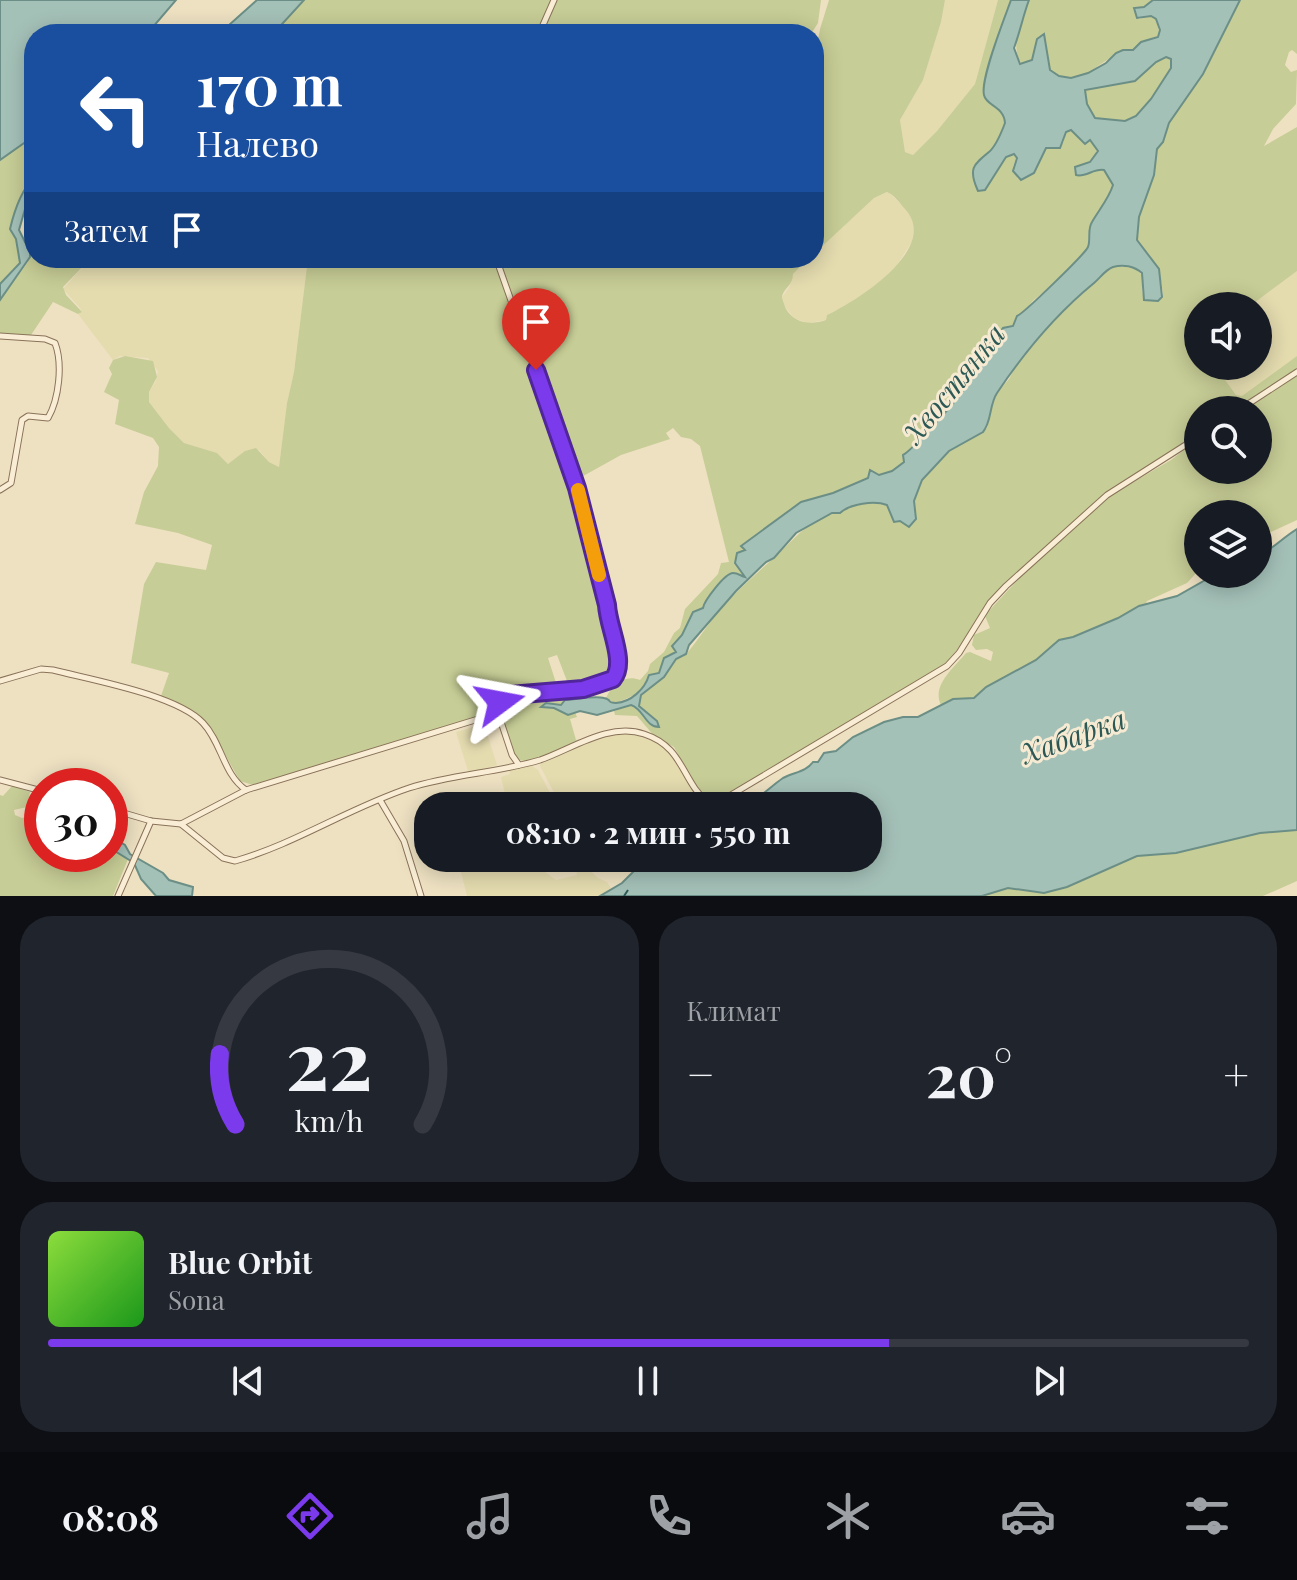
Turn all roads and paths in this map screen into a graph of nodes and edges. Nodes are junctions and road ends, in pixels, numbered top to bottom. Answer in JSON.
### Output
{"nodes":[{"id":1,"x":554,"y":0,"type":"edge"},
{"id":2,"x":543,"y":24,"type":"edge"},
{"id":3,"x":500,"y":268,"type":"edge"},
{"id":4,"x":0,"y":336,"type":"edge"},
{"id":5,"x":1297,"y":372,"type":"edge"},
{"id":6,"x":1260,"y":396,"type":"edge"},
{"id":7,"x":1184,"y":446,"type":"edge"},
{"id":8,"x":0,"y":490,"type":"edge"},
{"id":9,"x":0,"y":681,"type":"edge"},
{"id":10,"x":498,"y":713,"type":"junction"},
{"id":11,"x":519,"y":765,"type":"junction"},
{"id":12,"x":0,"y":780,"type":"edge"},
{"id":13,"x":24,"y":786,"type":"edge"},
{"id":14,"x":246,"y":790,"type":"junction"},
{"id":15,"x":380,"y":800,"type":"junction"},
{"id":16,"x":128,"y":814,"type":"edge"},
{"id":17,"x":151,"y":821,"type":"junction"},
{"id":18,"x":181,"y":824,"type":"junction"},
{"id":19,"x":119,"y":894,"type":"edge"},
{"id":20,"x":421,"y":896,"type":"edge"}],
"edges":[{"from":1,"to":2,"type":"street"},
{"from":3,"to":10,"type":"street"},
{"from":4,"to":8,"type":"street"},
{"from":5,"to":6,"type":"street"},
{"from":7,"to":11,"type":"street"},
{"from":9,"to":14,"type":"street"},
{"from":10,"to":11,"type":"street"},
{"from":10,"to":14,"type":"street"},
{"from":11,"to":15,"type":"street"},
{"from":12,"to":13,"type":"street"},
{"from":14,"to":18,"type":"street"},
{"from":15,"to":18,"type":"street"},
{"from":15,"to":20,"type":"street"},
{"from":16,"to":17,"type":"street"},
{"from":17,"to":18,"type":"street"},
{"from":17,"to":19,"type":"street"}]}
